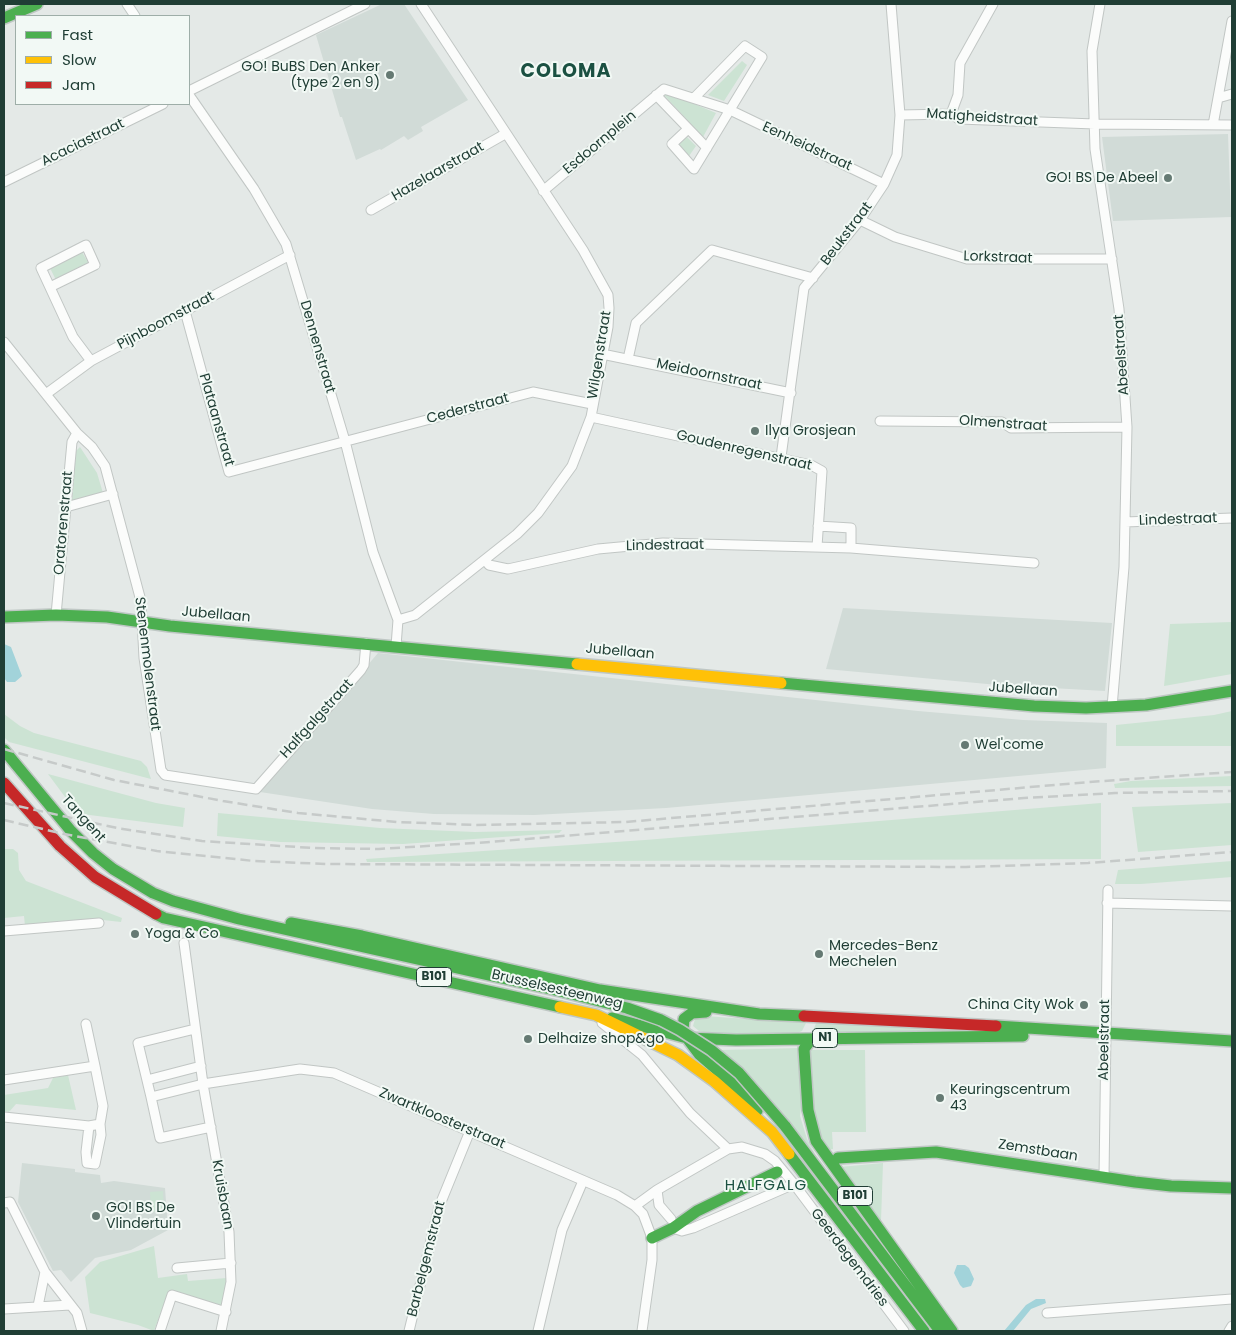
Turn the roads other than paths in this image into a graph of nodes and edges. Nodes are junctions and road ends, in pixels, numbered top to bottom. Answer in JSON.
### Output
{"nodes":[{"id":1,"x":38,"y":4,"type":"edge"},
{"id":2,"x":126,"y":4,"type":"edge"},
{"id":3,"x":365,"y":4,"type":"edge"},
{"id":4,"x":421,"y":4,"type":"edge"},
{"id":5,"x":993,"y":4,"type":"edge"},
{"id":6,"x":1100,"y":4,"type":"edge"},
{"id":7,"x":891,"y":5,"type":"edge"},
{"id":8,"x":134,"y":15,"type":"edge"},
{"id":9,"x":4,"y":18,"type":"edge"},
{"id":10,"x":1232,"y":21,"type":"edge"},
{"id":11,"x":1229,"y":54,"type":"edge"},
{"id":12,"x":190,"y":91,"type":"edge"},
{"id":13,"x":1232,"y":94,"type":"edge"},
{"id":14,"x":656,"y":95,"type":"junction"},
{"id":15,"x":190,"y":96,"type":"edge"},
{"id":16,"x":694,"y":98,"type":"junction"},
{"id":17,"x":1218,"y":98,"type":"junction"},
{"id":18,"x":161,"y":105,"type":"edge"},
{"id":19,"x":730,"y":110,"type":"junction"},
{"id":20,"x":951,"y":114,"type":"junction"},
{"id":21,"x":900,"y":115,"type":"junction"},
{"id":22,"x":1095,"y":124,"type":"junction"},
{"id":23,"x":1213,"y":125,"type":"junction"},
{"id":24,"x":1232,"y":125,"type":"edge"},
{"id":25,"x":688,"y":129,"type":"junction"},
{"id":26,"x":505,"y":134,"type":"junction"},
{"id":27,"x":707,"y":148,"type":"junction"},
{"id":28,"x":4,"y":182,"type":"edge"},
{"id":29,"x":884,"y":184,"type":"junction"},
{"id":30,"x":543,"y":191,"type":"junction"},
{"id":31,"x":371,"y":210,"type":"dead end"},
{"id":32,"x":860,"y":220,"type":"junction"},
{"id":33,"x":290,"y":255,"type":"junction"},
{"id":34,"x":1112,"y":259,"type":"junction"},
{"id":35,"x":813,"y":278,"type":"junction"},
{"id":36,"x":50,"y":287,"type":"junction"},
{"id":37,"x":185,"y":311,"type":"junction"},
{"id":38,"x":4,"y":342,"type":"edge"},
{"id":39,"x":602,"y":354,"type":"junction"},
{"id":40,"x":628,"y":359,"type":"junction"},
{"id":41,"x":91,"y":361,"type":"junction"},
{"id":42,"x":791,"y":393,"type":"junction"},
{"id":43,"x":46,"y":394,"type":"junction"},
{"id":44,"x":592,"y":404,"type":"junction"},
{"id":45,"x":591,"y":417,"type":"junction"},
{"id":46,"x":880,"y":421,"type":"dead end"},
{"id":47,"x":1127,"y":427,"type":"junction"},
{"id":48,"x":77,"y":433,"type":"junction"},
{"id":49,"x":345,"y":442,"type":"junction"},
{"id":50,"x":781,"y":457,"type":"junction"},
{"id":51,"x":113,"y":494,"type":"junction"},
{"id":52,"x":66,"y":507,"type":"junction"},
{"id":53,"x":1232,"y":518,"type":"edge"},
{"id":54,"x":1125,"y":522,"type":"junction"},
{"id":55,"x":818,"y":526,"type":"junction"},
{"id":56,"x":817,"y":547,"type":"junction"},
{"id":57,"x":851,"y":548,"type":"junction"},
{"id":58,"x":485,"y":560,"type":"junction"},
{"id":59,"x":1034,"y":563,"type":"dead end"},
{"id":60,"x":56,"y":615,"type":"junction"},
{"id":61,"x":4,"y":617,"type":"edge"},
{"id":62,"x":398,"y":620,"type":"junction"},
{"id":63,"x":142,"y":623,"type":"junction"},
{"id":64,"x":366,"y":643,"type":"junction"},
{"id":65,"x":396,"y":646,"type":"junction"},
{"id":66,"x":1232,"y":691,"type":"edge"},
{"id":67,"x":1112,"y":708,"type":"junction"},
{"id":68,"x":4,"y":750,"type":"edge"},
{"id":69,"x":4,"y":783,"type":"edge"},
{"id":70,"x":256,"y":788,"type":"joint"},
{"id":71,"x":1108,"y":890,"type":"dead end"},
{"id":72,"x":154,"y":893,"type":"joint"},
{"id":73,"x":1107,"y":903,"type":"junction"},
{"id":74,"x":1232,"y":906,"type":"edge"},
{"id":75,"x":216,"y":912,"type":"junction"},
{"id":76,"x":99,"y":923,"type":"dead end"},
{"id":77,"x":4,"y":931,"type":"edge"},
{"id":78,"x":362,"y":936,"type":"joint"},
{"id":79,"x":184,"y":943,"type":"dead end"},
{"id":80,"x":662,"y":1000,"type":"junction"},
{"id":81,"x":759,"y":1014,"type":"junction"},
{"id":82,"x":596,"y":1015,"type":"junction"},
{"id":83,"x":86,"y":1024,"type":"dead end"},
{"id":84,"x":962,"y":1024,"type":"junction"},
{"id":85,"x":195,"y":1029,"type":"junction"},
{"id":86,"x":654,"y":1029,"type":"junction"},
{"id":87,"x":1076,"y":1034,"type":"junction"},
{"id":88,"x":1105,"y":1035,"type":"junction"},
{"id":89,"x":963,"y":1036,"type":"junction"},
{"id":90,"x":687,"y":1038,"type":"junction"},
{"id":91,"x":816,"y":1038,"type":"junction"},
{"id":92,"x":1232,"y":1041,"type":"edge"},
{"id":93,"x":95,"y":1066,"type":"junction"},
{"id":94,"x":201,"y":1066,"type":"junction"},
{"id":95,"x":4,"y":1080,"type":"edge"},
{"id":96,"x":147,"y":1080,"type":"junction"},
{"id":97,"x":203,"y":1084,"type":"junction"},
{"id":98,"x":150,"y":1097,"type":"junction"},
{"id":99,"x":4,"y":1117,"type":"edge"},
{"id":100,"x":100,"y":1124,"type":"junction"},
{"id":101,"x":89,"y":1126,"type":"junction"},
{"id":102,"x":211,"y":1127,"type":"junction"},
{"id":103,"x":470,"y":1131,"type":"junction"},
{"id":104,"x":772,"y":1132,"type":"junction"},
{"id":105,"x":728,"y":1149,"type":"junction"},
{"id":106,"x":838,"y":1158,"type":"dead end"},
{"id":107,"x":777,"y":1172,"type":"dead end"},
{"id":108,"x":1104,"y":1177,"type":"junction"},
{"id":109,"x":583,"y":1181,"type":"junction"},
{"id":110,"x":794,"y":1184,"type":"junction"},
{"id":111,"x":1232,"y":1188,"type":"edge"},
{"id":112,"x":657,"y":1190,"type":"junction"},
{"id":113,"x":4,"y":1203,"type":"edge"},
{"id":114,"x":635,"y":1206,"type":"junction"},
{"id":115,"x":672,"y":1224,"type":"junction"},
{"id":116,"x":651,"y":1234,"type":"junction"},
{"id":117,"x":231,"y":1263,"type":"junction"},
{"id":118,"x":178,"y":1268,"type":"dead end"},
{"id":119,"x":45,"y":1272,"type":"junction"},
{"id":120,"x":1232,"y":1300,"type":"edge"},
{"id":121,"x":70,"y":1305,"type":"junction"},
{"id":122,"x":38,"y":1306,"type":"junction"},
{"id":123,"x":4,"y":1309,"type":"edge"},
{"id":124,"x":226,"y":1312,"type":"junction"},
{"id":125,"x":1047,"y":1313,"type":"dead end"},
{"id":126,"x":1232,"y":1326,"type":"edge"},
{"id":127,"x":82,"y":1331,"type":"edge"},
{"id":128,"x":160,"y":1331,"type":"edge"},
{"id":129,"x":221,"y":1331,"type":"edge"},
{"id":130,"x":409,"y":1331,"type":"edge"},
{"id":131,"x":538,"y":1331,"type":"edge"},
{"id":132,"x":642,"y":1331,"type":"edge"},
{"id":133,"x":904,"y":1331,"type":"edge"},
{"id":134,"x":924,"y":1331,"type":"edge"},
{"id":135,"x":940,"y":1331,"type":"edge"},
{"id":136,"x":952,"y":1331,"type":"edge"},
{"id":137,"x":1229,"y":1331,"type":"edge"}],
"edges":[{"from":1,"to":9,"type":"main road"},
{"from":2,"to":8,"type":"street"},
{"from":3,"to":12,"type":"street"},
{"from":4,"to":26,"type":"street","name":"Wilgenstraat"},
{"from":5,"to":20,"type":"street"},
{"from":6,"to":22,"type":"street","name":"Abeelstraat"},
{"from":7,"to":21,"type":"street","name":"Beukstraat"},
{"from":10,"to":11,"type":"street"},
{"from":11,"to":17,"type":"street"},
{"from":13,"to":17,"type":"street"},
{"from":14,"to":16,"type":"street"},
{"from":14,"to":25,"type":"street"},
{"from":14,"to":30,"type":"street","name":"Esdoornplein"},
{"from":15,"to":33,"type":"street","name":"Dennenstraat"},
{"from":16,"to":19,"type":"street"},
{"from":16,"to":19,"type":"street"},
{"from":17,"to":23,"type":"street"},
{"from":18,"to":28,"type":"street","name":"Acaciastraat"},
{"from":19,"to":27,"type":"street"},
{"from":19,"to":29,"type":"street","name":"Eenheidstraat"},
{"from":20,"to":21,"type":"street","name":"Matigheidstraat"},
{"from":20,"to":22,"type":"street","name":"Matigheidstraat"},
{"from":21,"to":29,"type":"street","name":"Beukstraat"},
{"from":22,"to":23,"type":"street","name":"Matigheidstraat"},
{"from":22,"to":34,"type":"street","name":"Abeelstraat"},
{"from":23,"to":24,"type":"street","name":"Matigheidstraat"},
{"from":25,"to":27,"type":"street"},
{"from":25,"to":27,"type":"street"},
{"from":26,"to":30,"type":"street","name":"Wilgenstraat"},
{"from":26,"to":31,"type":"street","name":"Hazelaarstraat"},
{"from":29,"to":32,"type":"street","name":"Beukstraat"},
{"from":30,"to":39,"type":"street","name":"Wilgenstraat"},
{"from":32,"to":34,"type":"street","name":"Lorkstraat"},
{"from":32,"to":35,"type":"street","name":"Beukstraat"},
{"from":33,"to":37,"type":"street","name":"Pijnboomstraat"},
{"from":33,"to":49,"type":"street","name":"Dennenstraat"},
{"from":34,"to":47,"type":"street","name":"Abeelstraat"},
{"from":35,"to":40,"type":"street"},
{"from":35,"to":42,"type":"street","name":"Beukstraat"},
{"from":36,"to":36,"type":"street"},
{"from":36,"to":41,"type":"street"},
{"from":37,"to":41,"type":"street","name":"Pijnboomstraat"},
{"from":37,"to":49,"type":"street","name":"Plataanstraat"},
{"from":38,"to":43,"type":"street","name":"Stenenmolenstraat"},
{"from":39,"to":40,"type":"street","name":"Meidoornstraat"},
{"from":39,"to":44,"type":"street","name":"Wilgenstraat"},
{"from":40,"to":42,"type":"street","name":"Meidoornstraat"},
{"from":41,"to":43,"type":"street","name":"Pijnboomstraat"},
{"from":42,"to":50,"type":"street","name":"Beukstraat"},
{"from":43,"to":48,"type":"street","name":"Stenenmolenstraat"},
{"from":44,"to":45,"type":"street","name":"Wilgenstraat"},
{"from":44,"to":49,"type":"street","name":"Cederstraat"},
{"from":45,"to":50,"type":"street","name":"Goudenregenstraat"},
{"from":45,"to":58,"type":"street","name":"Wilgenstraat"},
{"from":46,"to":47,"type":"street","name":"Olmenstraat"},
{"from":47,"to":54,"type":"street","name":"Abeelstraat"},
{"from":48,"to":51,"type":"street","name":"Stenenmolenstraat"},
{"from":48,"to":52,"type":"street","name":"Oratorenstraat"},
{"from":49,"to":62,"type":"street","name":"Dennenstraat"},
{"from":50,"to":55,"type":"street","name":"Goudenregenstraat"},
{"from":51,"to":52,"type":"street"},
{"from":51,"to":63,"type":"street","name":"Stenenmolenstraat"},
{"from":52,"to":60,"type":"street","name":"Oratorenstraat"},
{"from":53,"to":54,"type":"street","name":"Lindestraat"},
{"from":54,"to":67,"type":"street","name":"Abeelstraat"},
{"from":55,"to":56,"type":"street","name":"Goudenregenstraat"},
{"from":55,"to":57,"type":"street"},
{"from":56,"to":57,"type":"street","name":"Lindestraat"},
{"from":56,"to":58,"type":"street","name":"Lindestraat"},
{"from":57,"to":59,"type":"street","name":"Lindestraat"},
{"from":58,"to":62,"type":"street","name":"Wilgenstraat"},
{"from":60,"to":61,"type":"main road","name":"Jubellaan"},
{"from":60,"to":63,"type":"main road","name":"Jubellaan"},
{"from":62,"to":65,"type":"street"},
{"from":63,"to":64,"type":"main road","name":"Jubellaan"},
{"from":63,"to":70,"type":"street","name":"Stenenmolenstraat"},
{"from":64,"to":65,"type":"main road","name":"Jubellaan"},
{"from":64,"to":70,"type":"street","name":"Halfgalgstraat"},
{"from":65,"to":67,"type":"main road","name":"Jubellaan"},
{"from":66,"to":67,"type":"main road","name":"Jubellaan"},
{"from":68,"to":72,"type":"main road","name":"Tangent","number":"B101"},
{"from":69,"to":82,"type":"main road","name":"Brusselsesteenweg","number":"B101"},
{"from":71,"to":73,"type":"street","name":"Abeelstraat"},
{"from":72,"to":75,"type":"main road","name":"Brusselsesteenweg","number":"B101"},
{"from":73,"to":74,"type":"street"},
{"from":73,"to":88,"type":"street","name":"Abeelstraat"},
{"from":75,"to":78,"type":"main road","name":"Brusselsesteenweg","number":"B101"},
{"from":75,"to":135,"type":"main road","number":"B101","bridge":true},
{"from":76,"to":77,"type":"street"},
{"from":78,"to":80,"type":"main road","name":"Brusselsesteenweg","number":"N1"},
{"from":79,"to":85,"type":"street","name":"Kruisbaan"},
{"from":80,"to":81,"type":"main road","name":"Brusselsesteenweg","number":"N1"},
{"from":80,"to":86,"type":"main road"},
{"from":81,"to":84,"type":"main road","name":"Brusselsesteenweg","number":"N1"},
{"from":81,"to":90,"type":"main road"},
{"from":82,"to":86,"type":"main road","name":"Brusselsesteenweg","number":"N1"},
{"from":82,"to":104,"type":"main road","number":"B101"},
{"from":82,"to":105,"type":"street"},
{"from":83,"to":93,"type":"street"},
{"from":84,"to":87,"type":"main road","name":"Brusselsesteenweg","number":"N1"},
{"from":84,"to":89,"type":"main road"},
{"from":85,"to":94,"type":"street","name":"Kruisbaan"},
{"from":85,"to":96,"type":"street"},
{"from":86,"to":90,"type":"main road","name":"Brusselsesteenweg","number":"N1"},
{"from":87,"to":88,"type":"main road","name":"Brusselsesteenweg","number":"N1"},
{"from":87,"to":89,"type":"main road","name":"Brusselsesteenweg","number":"N1"},
{"from":88,"to":92,"type":"main road","name":"Brusselsesteenweg","number":"N1"},
{"from":88,"to":108,"type":"street","name":"Abeelstraat"},
{"from":89,"to":91,"type":"main road","name":"Brusselsesteenweg","number":"N1"},
{"from":90,"to":91,"type":"main road","name":"Brusselsesteenweg","number":"N1"},
{"from":90,"to":104,"type":"main road"},
{"from":91,"to":136,"type":"main road","number":"B101"},
{"from":93,"to":95,"type":"street"},
{"from":93,"to":100,"type":"street"},
{"from":94,"to":96,"type":"street"},
{"from":94,"to":97,"type":"street","name":"Kruisbaan"},
{"from":96,"to":98,"type":"street"},
{"from":97,"to":98,"type":"street"},
{"from":97,"to":102,"type":"street","name":"Kruisbaan"},
{"from":97,"to":103,"type":"street","name":"Zwartkloosterstraat"},
{"from":98,"to":102,"type":"street"},
{"from":99,"to":101,"type":"street"},
{"from":100,"to":101,"type":"street"},
{"from":100,"to":101,"type":"street"},
{"from":102,"to":117,"type":"street","name":"Kruisbaan"},
{"from":103,"to":109,"type":"street","name":"Zwartkloosterstraat"},
{"from":103,"to":130,"type":"street","name":"Barbelgemstraat"},
{"from":104,"to":134,"type":"main road","number":"B101"},
{"from":105,"to":110,"type":"street","name":"Geerdegemdries"},
{"from":105,"to":112,"type":"street"},
{"from":106,"to":108,"type":"main road","name":"Zemstbaan"},
{"from":107,"to":115,"type":"main road"},
{"from":108,"to":111,"type":"main road","name":"Zemstbaan"},
{"from":109,"to":114,"type":"street","name":"Zwartkloosterstraat"},
{"from":109,"to":131,"type":"street"},
{"from":110,"to":115,"type":"street"},
{"from":110,"to":133,"type":"street","name":"Geerdegemdries"},
{"from":112,"to":114,"type":"street"},
{"from":112,"to":115,"type":"street"},
{"from":113,"to":119,"type":"street"},
{"from":114,"to":116,"type":"street","name":"Zwartkloosterstraat"},
{"from":115,"to":116,"type":"main road"},
{"from":116,"to":132,"type":"street"},
{"from":117,"to":118,"type":"street"},
{"from":117,"to":124,"type":"street","name":"Kruisbaan"},
{"from":119,"to":121,"type":"street"},
{"from":119,"to":122,"type":"street"},
{"from":120,"to":125,"type":"street"},
{"from":121,"to":122,"type":"street"},
{"from":121,"to":127,"type":"street"},
{"from":122,"to":123,"type":"street"},
{"from":124,"to":128,"type":"street"},
{"from":124,"to":129,"type":"street","name":"Kruisbaan"},
{"from":126,"to":137,"type":"street"}]}
